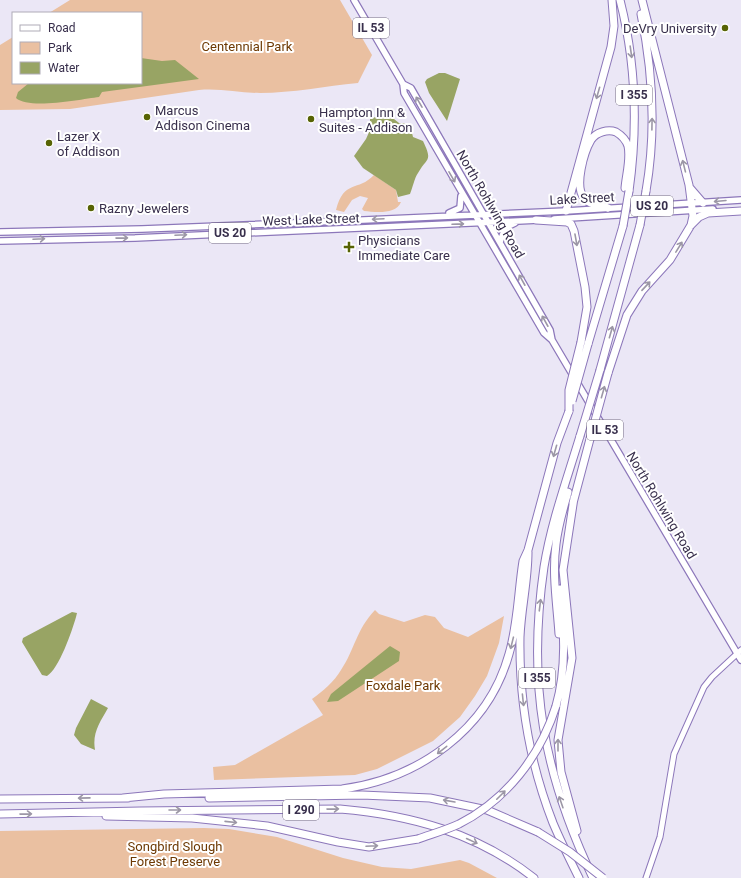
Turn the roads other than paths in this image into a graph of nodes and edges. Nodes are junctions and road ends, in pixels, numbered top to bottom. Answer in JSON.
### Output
{"nodes":[{"id":1,"x":354,"y":0,"type":"edge"},
{"id":2,"x":612,"y":0,"type":"edge"},
{"id":3,"x":620,"y":0,"type":"edge"},
{"id":4,"x":638,"y":0,"type":"edge"},
{"id":5,"x":642,"y":0,"type":"edge"},
{"id":6,"x":404,"y":84,"type":"junction"},
{"id":7,"x":689,"y":185,"type":"junction"},
{"id":8,"x":460,"y":191,"type":"junction"},
{"id":9,"x":627,"y":192,"type":"junction"},
{"id":10,"x":741,"y":200,"type":"edge"},
{"id":11,"x":703,"y":203,"type":"junction"},
{"id":12,"x":691,"y":207,"type":"junction"},
{"id":13,"x":608,"y":208,"type":"junction"},
{"id":14,"x":741,"y":209,"type":"edge"},
{"id":15,"x":566,"y":210,"type":"junction"},
{"id":16,"x":483,"y":213,"type":"junction"},
{"id":17,"x":473,"y":214,"type":"junction"},
{"id":18,"x":443,"y":215,"type":"junction"},
{"id":19,"x":584,"y":217,"type":"junction"},
{"id":20,"x":536,"y":220,"type":"junction"},
{"id":21,"x":522,"y":221,"type":"junction"},
{"id":22,"x":478,"y":223,"type":"junction"},
{"id":23,"x":489,"y":223,"type":"junction"},
{"id":24,"x":691,"y":225,"type":"junction"},
{"id":25,"x":0,"y":232,"type":"edge"},
{"id":26,"x":0,"y":241,"type":"edge"},
{"id":27,"x":500,"y":242,"type":"junction"},
{"id":28,"x":552,"y":340,"type":"junction"},
{"id":29,"x":585,"y":343,"type":"junction"},
{"id":30,"x":569,"y":473,"type":"junction"},
{"id":31,"x":574,"y":498,"type":"junction"},
{"id":32,"x":528,"y":550,"type":"junction"},
{"id":33,"x":739,"y":652,"type":"edge"},
{"id":34,"x":563,"y":654,"type":"junction"},
{"id":35,"x":741,"y":660,"type":"edge"},
{"id":36,"x":124,"y":798,"type":"junction"},
{"id":37,"x":0,"y":799,"type":"edge"},
{"id":38,"x":0,"y":814,"type":"edge"},
{"id":39,"x":52,"y":814,"type":"junction"},
{"id":40,"x":593,"y":877,"type":"edge"},
{"id":41,"x":534,"y":878,"type":"edge"},
{"id":42,"x":579,"y":878,"type":"edge"},
{"id":43,"x":603,"y":878,"type":"edge"},
{"id":44,"x":646,"y":878,"type":"edge"}],
"edges":[{"from":1,"to":6,"type":"main road","name":"North Rohlwing Road","number":"IL 53"},
{"from":2,"to":15,"type":"highway","one_way":true},
{"from":3,"to":9,"type":"highway","number":"I 355","one_way":true},
{"from":30,"to":4,"type":"highway","number":"I 355","one_way":true,"bridge":true},
{"from":7,"to":5,"type":"highway","one_way":true},
{"from":6,"to":8,"type":"main road","name":"North Rohlwing Road","number":"IL 53","one_way":true},
{"from":16,"to":6,"type":"main road","name":"North Rohlwing Road","number":"IL 53","one_way":true},
{"from":7,"to":11,"type":"highway"},
{"from":7,"to":12,"type":"highway"},
{"from":8,"to":17,"type":"main road","name":"North Rohlwing Road","number":"IL 53"},
{"from":8,"to":18,"type":"main road"},
{"from":9,"to":13,"type":"highway"},
{"from":9,"to":29,"type":"highway","number":"I 355","bridge":true},
{"from":10,"to":11,"type":"main road","name":"Lake Street","number":"US 20","one_way":true},
{"from":11,"to":12,"type":"main road","name":"Lake Street","number":"US 20"},
{"from":12,"to":13,"type":"main road","name":"Lake Street","number":"US 20"},
{"from":12,"to":14,"type":"main road","name":"Lake Street","number":"US 20"},
{"from":12,"to":19,"type":"main road","name":"Lake Street","number":"US 20"},
{"from":12,"to":24,"type":"highway"},
{"from":13,"to":15,"type":"main road","name":"Lake Street","number":"US 20"},
{"from":14,"to":24,"type":"highway"},
{"from":15,"to":16,"type":"main road","name":"Lake Street","number":"US 20"},
{"from":15,"to":19,"type":"main road"},
{"from":16,"to":17,"type":"main road","name":"Lake Street","number":"US 20"},
{"from":16,"to":23,"type":"main road","name":"North Rohlwing Road","number":"IL 53"},
{"from":17,"to":18,"type":"main road","name":"West Lake Street","number":"US 20"},
{"from":17,"to":22,"type":"main road","name":"North Rohlwing Road","number":"IL 53"},
{"from":18,"to":25,"type":"main road","name":"West Lake Street","number":"US 20","one_way":true},
{"from":19,"to":20,"type":"main road","name":"Lake Street","number":"US 20"},
{"from":20,"to":21,"type":"main road","name":"Lake Street","number":"US 20"},
{"from":20,"to":29,"type":"highway","one_way":true},
{"from":21,"to":23,"type":"main road","name":"Lake Street","number":"US 20"},
{"from":21,"to":27,"type":"main road"},
{"from":22,"to":23,"type":"main road","name":"Lake Street","number":"US 20"},
{"from":26,"to":22,"type":"main road","name":"West Lake Street","number":"US 20","one_way":true},
{"from":22,"to":28,"type":"main road","name":"North Rohlwing Road","number":"IL 53"},
{"from":23,"to":27,"type":"main road","name":"North Rohlwing Road","number":"IL 53"},
{"from":31,"to":24,"type":"highway","one_way":true,"bridge":true},
{"from":28,"to":27,"type":"main road","name":"North Rohlwing Road","number":"IL 53","one_way":true},
{"from":28,"to":33,"type":"main road","name":"North Rohlwing Road","number":"IL 53"},
{"from":29,"to":32,"type":"highway","number":"I 355","one_way":true,"bridge":true},
{"from":30,"to":34,"type":"highway"},
{"from":40,"to":30,"type":"highway","number":"I 355","one_way":true},
{"from":31,"to":34,"type":"highway"},
{"from":40,"to":31,"type":"highway","one_way":true},
{"from":32,"to":36,"type":"highway","one_way":true},
{"from":32,"to":42,"type":"highway","number":"I 355","one_way":true},
{"from":33,"to":35,"type":"main road","name":"North Rohlwing Road","number":"IL 53"},
{"from":33,"to":44,"type":"street"},
{"from":39,"to":34,"type":"highway","one_way":true,"bridge":true},
{"from":36,"to":37,"type":"highway","number":"I 290","one_way":true},
{"from":43,"to":36,"type":"highway","number":"I 290","one_way":true,"bridge":true},
{"from":38,"to":39,"type":"highway","number":"I 290","one_way":true},
{"from":39,"to":41,"type":"highway","number":"I 290","one_way":true}]}
